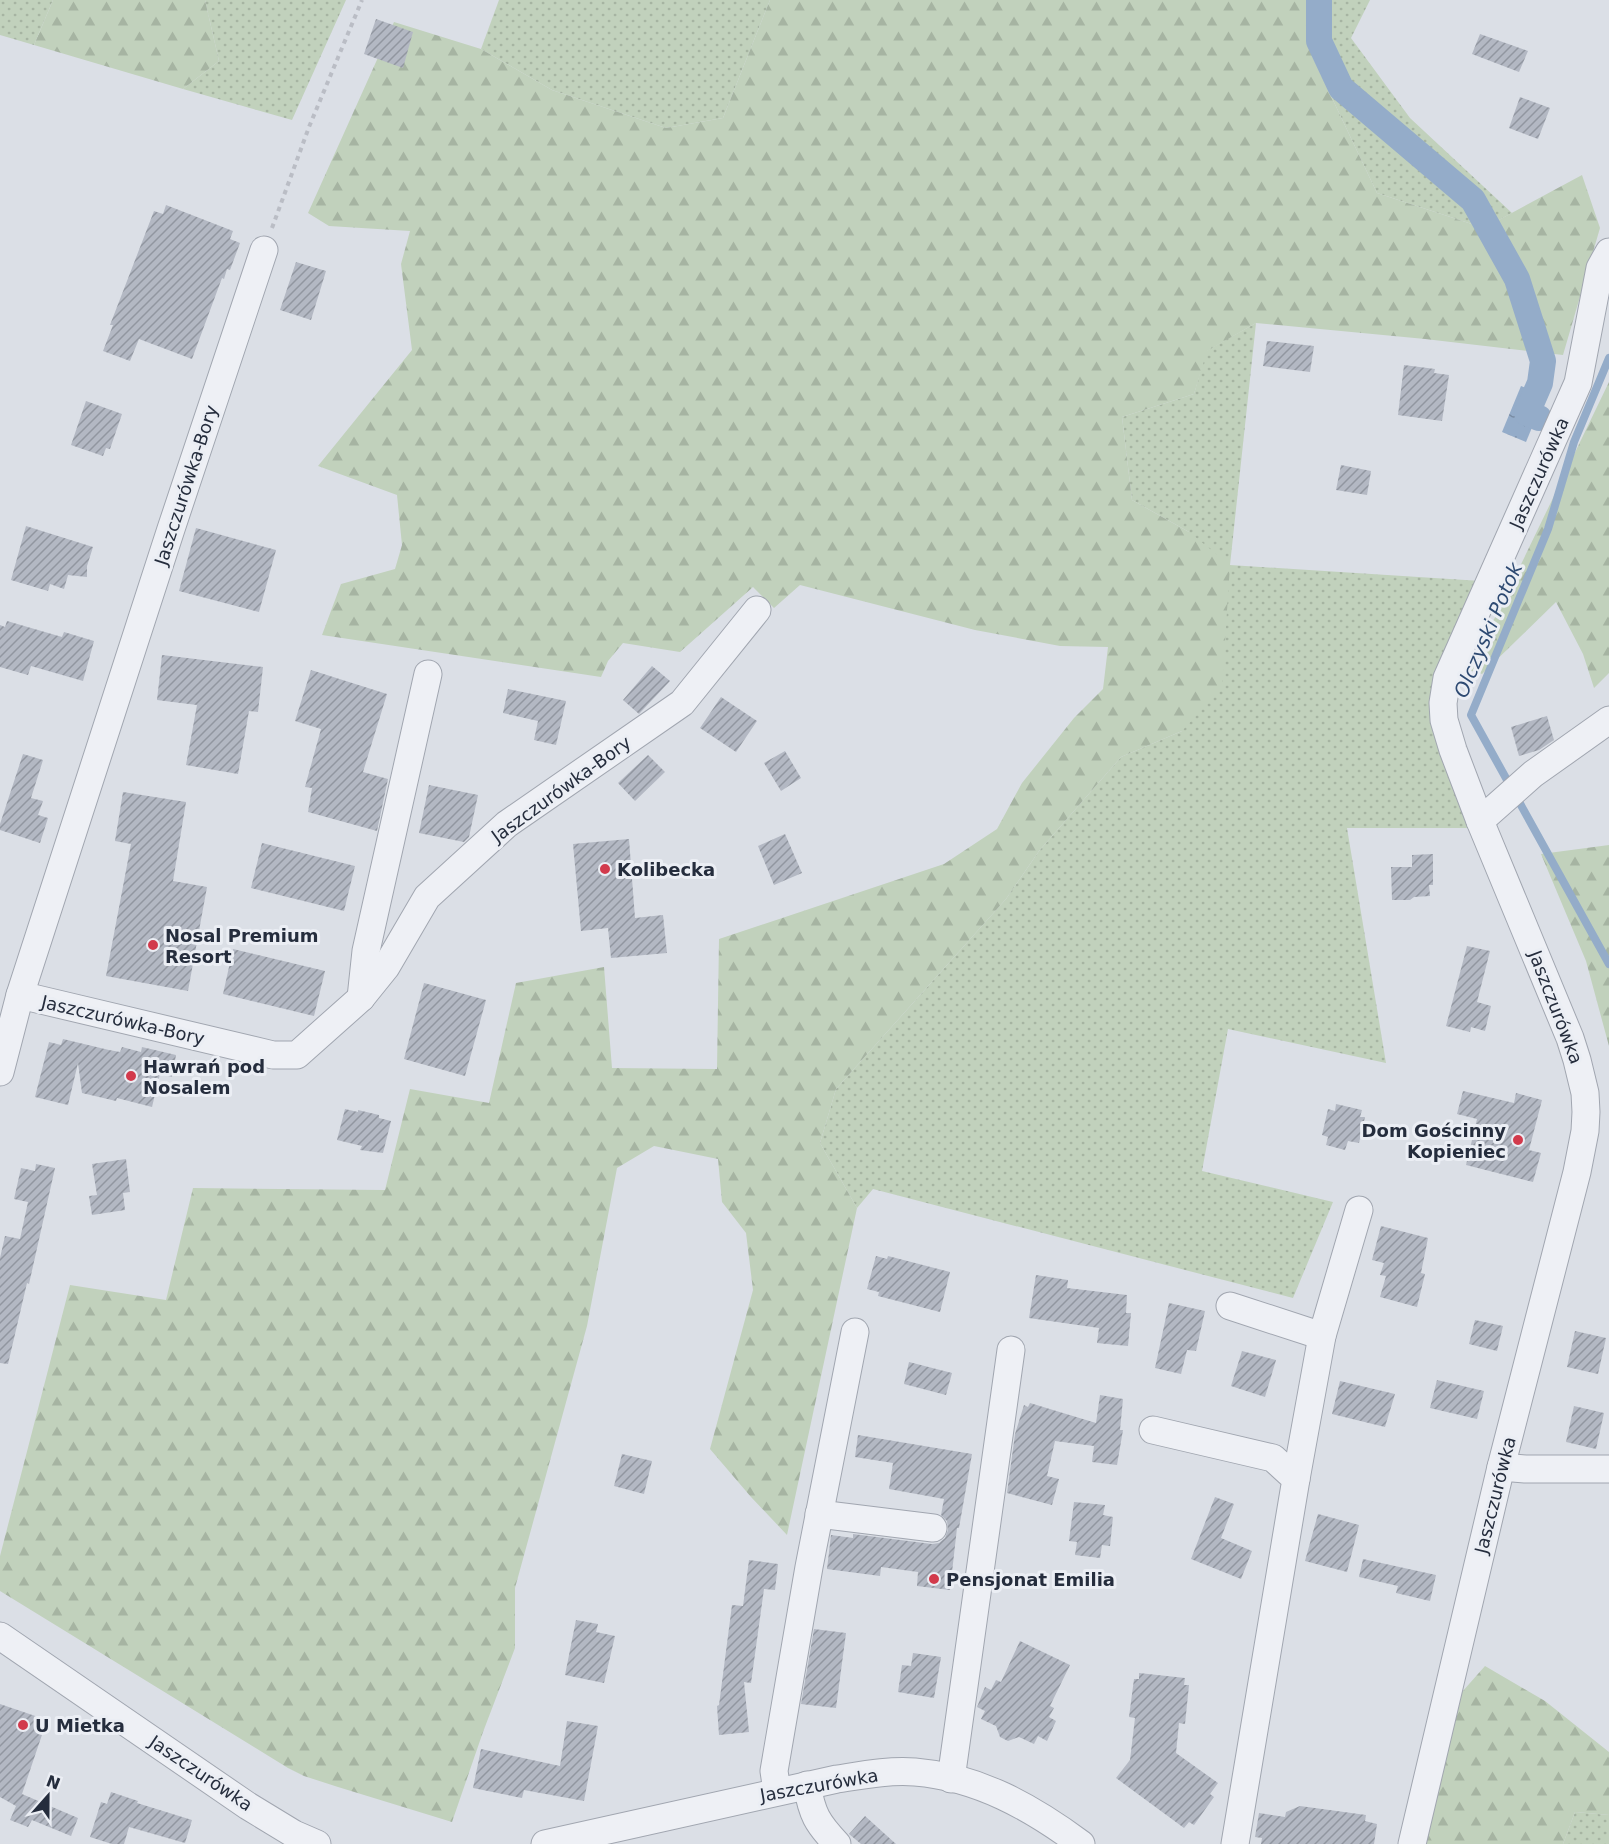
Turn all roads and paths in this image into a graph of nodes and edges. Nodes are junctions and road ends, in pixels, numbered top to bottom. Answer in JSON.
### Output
{"nodes":[{"id":1,"x":362,"y":0,"type":"edge"},
{"id":2,"x":264,"y":250,"type":"joint"},
{"id":3,"x":1604,"y":260,"type":"edge"},
{"id":4,"x":757,"y":610,"type":"dead end"},
{"id":5,"x":428,"y":674,"type":"dead end"},
{"id":6,"x":1609,"y":720,"type":"edge"},
{"id":7,"x":1480,"y":821,"type":"junction"},
{"id":8,"x":20,"y":995,"type":"junction"},
{"id":9,"x":361,"y":998,"type":"junction"},
{"id":10,"x":0,"y":1072,"type":"edge"},
{"id":11,"x":1359,"y":1210,"type":"dead end"},
{"id":12,"x":1230,"y":1306,"type":"dead end"},
{"id":13,"x":855,"y":1332,"type":"dead end"},
{"id":14,"x":1322,"y":1336,"type":"junction"},
{"id":15,"x":1011,"y":1350,"type":"dead end"},
{"id":16,"x":1153,"y":1430,"type":"dead end"},
{"id":17,"x":1501,"y":1467,"type":"junction"},
{"id":18,"x":1609,"y":1469,"type":"edge"},
{"id":19,"x":1296,"y":1479,"type":"junction"},
{"id":20,"x":819,"y":1514,"type":"junction"},
{"id":21,"x":933,"y":1528,"type":"dead end"},
{"id":22,"x":0,"y":1636,"type":"edge"},
{"id":23,"x":951,"y":1779,"type":"junction"},
{"id":24,"x":807,"y":1785,"type":"junction"},
{"id":25,"x":777,"y":1791,"type":"junction"},
{"id":26,"x":317,"y":1844,"type":"edge"},
{"id":27,"x":545,"y":1844,"type":"edge"},
{"id":28,"x":837,"y":1844,"type":"edge"},
{"id":29,"x":1081,"y":1844,"type":"edge"},
{"id":30,"x":1235,"y":1844,"type":"edge"},
{"id":31,"x":1412,"y":1844,"type":"edge"}],
"edges":[{"from":1,"to":2,"type":"path"},
{"from":2,"to":8,"type":"street","name":"Jaszczurówka-Bory"},
{"from":3,"to":7,"type":"street","name":"Jaszczurówka"},
{"from":4,"to":9,"type":"street","name":"Jaszczurówka-Bory"},
{"from":5,"to":9,"type":"street"},
{"from":6,"to":7,"type":"street"},
{"from":7,"to":17,"type":"street","name":"Jaszczurówka"},
{"from":8,"to":9,"type":"street","name":"Jaszczurówka-Bory"},
{"from":8,"to":10,"type":"street","name":"Jaszczurówka-Bory"},
{"from":11,"to":14,"type":"street"},
{"from":12,"to":14,"type":"street"},
{"from":13,"to":20,"type":"street"},
{"from":14,"to":19,"type":"street"},
{"from":15,"to":23,"type":"street"},
{"from":16,"to":19,"type":"street"},
{"from":17,"to":18,"type":"street"},
{"from":17,"to":31,"type":"street","name":"Jaszczurówka"},
{"from":19,"to":30,"type":"street"},
{"from":20,"to":21,"type":"street"},
{"from":20,"to":25,"type":"street"},
{"from":22,"to":26,"type":"street","name":"Jaszczurówka"},
{"from":23,"to":24,"type":"street","name":"Jaszczurówka"},
{"from":23,"to":29,"type":"street","name":"Jaszczurówka"},
{"from":24,"to":25,"type":"street","name":"Jaszczurówka"},
{"from":24,"to":28,"type":"street"},
{"from":25,"to":27,"type":"street","name":"Jaszczurówka"}]}
